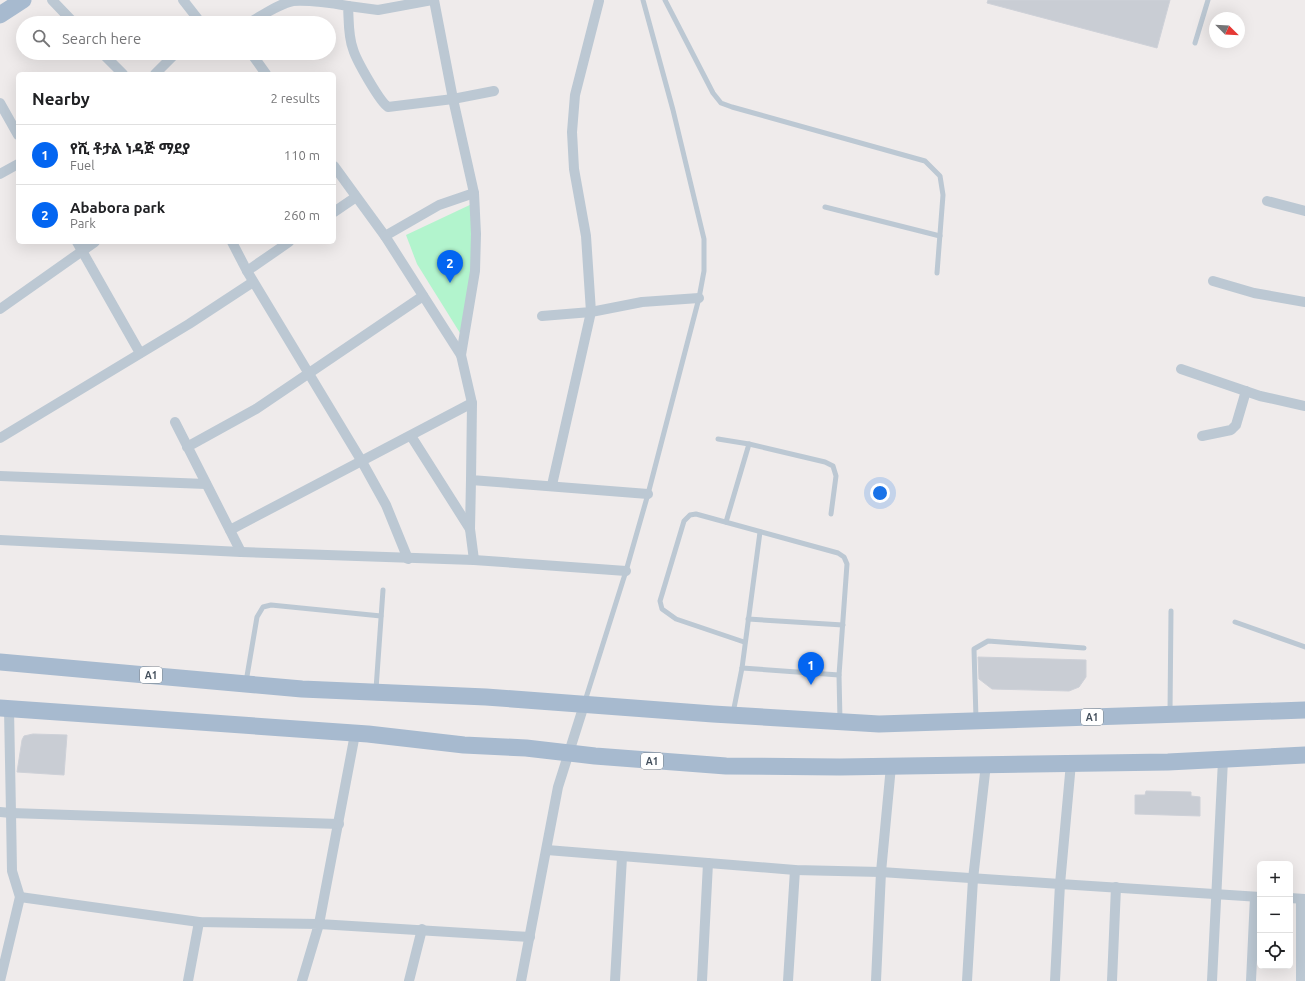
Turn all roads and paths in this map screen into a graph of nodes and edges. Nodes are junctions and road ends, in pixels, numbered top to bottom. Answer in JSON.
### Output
{"nodes":[{"id":1,"x":23,"y":0,"type":"edge"},
{"id":2,"x":52,"y":0,"type":"edge"},
{"id":3,"x":183,"y":0,"type":"edge"},
{"id":4,"x":293,"y":0,"type":"edge"},
{"id":5,"x":433,"y":0,"type":"edge"},
{"id":6,"x":598,"y":0,"type":"edge"},
{"id":7,"x":643,"y":0,"type":"edge"},
{"id":8,"x":665,"y":0,"type":"edge"},
{"id":9,"x":1208,"y":0,"type":"edge"},
{"id":10,"x":348,"y":6,"type":"junction"},
{"id":11,"x":0,"y":15,"type":"edge"},
{"id":12,"x":67,"y":16,"type":"edge"},
{"id":13,"x":196,"y":16,"type":"edge"},
{"id":14,"x":261,"y":16,"type":"edge"},
{"id":15,"x":1195,"y":43,"type":"dead end"},
{"id":16,"x":109,"y":60,"type":"edge"},
{"id":17,"x":169,"y":60,"type":"edge"},
{"id":18,"x":256,"y":60,"type":"edge"},
{"id":19,"x":121,"y":72,"type":"edge"},
{"id":20,"x":157,"y":72,"type":"edge"},
{"id":21,"x":265,"y":72,"type":"edge"},
{"id":22,"x":494,"y":91,"type":"dead end"},
{"id":23,"x":453,"y":99,"type":"junction"},
{"id":24,"x":0,"y":103,"type":"edge"},
{"id":25,"x":16,"y":131,"type":"edge"},
{"id":26,"x":16,"y":165,"type":"edge"},
{"id":27,"x":336,"y":169,"type":"edge"},
{"id":28,"x":0,"y":174,"type":"edge"},
{"id":29,"x":474,"y":193,"type":"junction"},
{"id":30,"x":356,"y":197,"type":"junction"},
{"id":31,"x":1267,"y":201,"type":"dead end"},
{"id":32,"x":825,"y":207,"type":"dead end"},
{"id":33,"x":336,"y":211,"type":"edge"},
{"id":34,"x":1305,"y":211,"type":"edge"},
{"id":35,"x":385,"y":236,"type":"junction"},
{"id":36,"x":940,"y":236,"type":"junction"},
{"id":37,"x":233,"y":244,"type":"edge"},
{"id":38,"x":286,"y":244,"type":"edge"},
{"id":39,"x":80,"y":246,"type":"edge"},
{"id":40,"x":246,"y":271,"type":"junction"},
{"id":41,"x":937,"y":273,"type":"dead end"},
{"id":42,"x":1213,"y":281,"type":"dead end"},
{"id":43,"x":253,"y":282,"type":"junction"},
{"id":44,"x":423,"y":296,"type":"junction"},
{"id":45,"x":699,"y":298,"type":"junction"},
{"id":46,"x":1305,"y":302,"type":"edge"},
{"id":47,"x":0,"y":309,"type":"edge"},
{"id":48,"x":591,"y":312,"type":"junction"},
{"id":49,"x":542,"y":316,"type":"dead end"},
{"id":50,"x":140,"y":353,"type":"junction"},
{"id":51,"x":461,"y":355,"type":"junction"},
{"id":52,"x":1181,"y":369,"type":"dead end"},
{"id":53,"x":308,"y":375,"type":"junction"},
{"id":54,"x":1246,"y":391,"type":"junction"},
{"id":55,"x":472,"y":404,"type":"junction"},
{"id":56,"x":1305,"y":406,"type":"edge"},
{"id":57,"x":174,"y":422,"type":"dead end"},
{"id":58,"x":411,"y":436,"type":"junction"},
{"id":59,"x":1202,"y":436,"type":"dead end"},
{"id":60,"x":0,"y":438,"type":"edge"},
{"id":61,"x":718,"y":439,"type":"dead end"},
{"id":62,"x":750,"y":444,"type":"junction"},
{"id":63,"x":187,"y":447,"type":"junction"},
{"id":64,"x":361,"y":460,"type":"junction"},
{"id":65,"x":0,"y":476,"type":"edge"},
{"id":66,"x":471,"y":480,"type":"junction"},
{"id":67,"x":206,"y":484,"type":"junction"},
{"id":68,"x":552,"y":485,"type":"junction"},
{"id":69,"x":648,"y":494,"type":"junction"},
{"id":70,"x":831,"y":514,"type":"dead end"},
{"id":71,"x":726,"y":522,"type":"junction"},
{"id":72,"x":470,"y":529,"type":"junction"},
{"id":73,"x":230,"y":530,"type":"junction"},
{"id":74,"x":760,"y":532,"type":"junction"},
{"id":75,"x":0,"y":540,"type":"edge"},
{"id":76,"x":242,"y":552,"type":"junction"},
{"id":77,"x":408,"y":558,"type":"junction"},
{"id":78,"x":474,"y":560,"type":"junction"},
{"id":79,"x":626,"y":572,"type":"junction"},
{"id":80,"x":383,"y":590,"type":"dead end"},
{"id":81,"x":1172,"y":611,"type":"dead end"},
{"id":82,"x":381,"y":616,"type":"junction"},
{"id":83,"x":748,"y":619,"type":"junction"},
{"id":84,"x":1234,"y":622,"type":"dead end"},
{"id":85,"x":842,"y":625,"type":"junction"},
{"id":86,"x":744,"y":642,"type":"junction"},
{"id":87,"x":1305,"y":647,"type":"edge"},
{"id":88,"x":1084,"y":648,"type":"dead end"},
{"id":89,"x":0,"y":662,"type":"edge"},
{"id":90,"x":742,"y":668,"type":"junction"},
{"id":91,"x":839,"y":675,"type":"junction"},
{"id":92,"x":246,"y":684,"type":"junction"},
{"id":93,"x":376,"y":692,"type":"junction"},
{"id":94,"x":584,"y":705,"type":"junction"},
{"id":95,"x":4,"y":708,"type":"edge"},
{"id":96,"x":1305,"y":710,"type":"edge"},
{"id":97,"x":1170,"y":714,"type":"junction"},
{"id":98,"x":733,"y":716,"type":"junction"},
{"id":99,"x":976,"y":720,"type":"junction"},
{"id":100,"x":840,"y":722,"type":"junction"},
{"id":101,"x":355,"y":734,"type":"junction"},
{"id":102,"x":568,"y":754,"type":"junction"},
{"id":103,"x":1305,"y":755,"type":"edge"},
{"id":104,"x":1223,"y":760,"type":"junction"},
{"id":105,"x":1071,"y":763,"type":"junction"},
{"id":106,"x":986,"y":764,"type":"junction"},
{"id":107,"x":891,"y":766,"type":"junction"},
{"id":108,"x":0,"y":812,"type":"edge"},
{"id":109,"x":11,"y":813,"type":"junction"},
{"id":110,"x":339,"y":824,"type":"junction"},
{"id":111,"x":547,"y":850,"type":"junction"},
{"id":112,"x":622,"y":857,"type":"junction"},
{"id":113,"x":708,"y":863,"type":"junction"},
{"id":114,"x":795,"y":870,"type":"junction"},
{"id":115,"x":882,"y":872,"type":"junction"},
{"id":116,"x":973,"y":879,"type":"junction"},
{"id":117,"x":1060,"y":884,"type":"junction"},
{"id":118,"x":1116,"y":887,"type":"junction"},
{"id":119,"x":1217,"y":893,"type":"junction"},
{"id":120,"x":20,"y":897,"type":"junction"},
{"id":121,"x":1257,"y":897,"type":"edge"},
{"id":122,"x":1293,"y":898,"type":"edge"},
{"id":123,"x":1303,"y":899,"type":"edge"},
{"id":124,"x":1257,"y":911,"type":"edge"},
{"id":125,"x":199,"y":922,"type":"junction"},
{"id":126,"x":319,"y":924,"type":"junction"},
{"id":127,"x":422,"y":929,"type":"junction"},
{"id":128,"x":530,"y":937,"type":"junction"},
{"id":129,"x":0,"y":981,"type":"edge"},
{"id":130,"x":188,"y":981,"type":"edge"},
{"id":131,"x":302,"y":981,"type":"edge"},
{"id":132,"x":409,"y":981,"type":"edge"},
{"id":133,"x":521,"y":981,"type":"edge"},
{"id":134,"x":614,"y":981,"type":"edge"},
{"id":135,"x":702,"y":981,"type":"edge"},
{"id":136,"x":788,"y":981,"type":"edge"},
{"id":137,"x":876,"y":981,"type":"edge"},
{"id":138,"x":967,"y":981,"type":"edge"},
{"id":139,"x":1055,"y":981,"type":"edge"},
{"id":140,"x":1112,"y":981,"type":"edge"},
{"id":141,"x":1212,"y":981,"type":"edge"},
{"id":142,"x":1252,"y":981,"type":"edge"},
{"id":143,"x":1301,"y":981,"type":"edge"}],
"edges":[{"from":1,"to":11,"type":"main road"},
{"from":2,"to":12,"type":"street"},
{"from":3,"to":13,"type":"street"},
{"from":4,"to":10,"type":"street"},
{"from":4,"to":14,"type":"street"},
{"from":5,"to":10,"type":"street"},
{"from":5,"to":23,"type":"street"},
{"from":6,"to":48,"type":"street"},
{"from":7,"to":45,"type":"lane"},
{"from":8,"to":36,"type":"lane"},
{"from":9,"to":15,"type":"lane"},
{"from":10,"to":23,"type":"street"},
{"from":16,"to":19,"type":"street"},
{"from":17,"to":20,"type":"street"},
{"from":18,"to":21,"type":"street"},
{"from":22,"to":23,"type":"street"},
{"from":23,"to":29,"type":"street"},
{"from":24,"to":25,"type":"street"},
{"from":26,"to":28,"type":"street"},
{"from":27,"to":30,"type":"street"},
{"from":29,"to":35,"type":"street"},
{"from":29,"to":51,"type":"street"},
{"from":30,"to":33,"type":"street"},
{"from":30,"to":35,"type":"street"},
{"from":31,"to":34,"type":"street"},
{"from":32,"to":36,"type":"lane"},
{"from":35,"to":44,"type":"street"},
{"from":36,"to":41,"type":"lane"},
{"from":37,"to":40,"type":"street"},
{"from":38,"to":40,"type":"street"},
{"from":39,"to":47,"type":"street"},
{"from":39,"to":50,"type":"street"},
{"from":40,"to":43,"type":"street"},
{"from":42,"to":46,"type":"street"},
{"from":43,"to":50,"type":"street"},
{"from":43,"to":53,"type":"street"},
{"from":44,"to":51,"type":"street"},
{"from":44,"to":53,"type":"street"},
{"from":45,"to":48,"type":"street"},
{"from":45,"to":69,"type":"lane"},
{"from":48,"to":49,"type":"street"},
{"from":48,"to":68,"type":"street"},
{"from":50,"to":60,"type":"street"},
{"from":51,"to":55,"type":"street"},
{"from":52,"to":54,"type":"street"},
{"from":53,"to":63,"type":"street"},
{"from":53,"to":64,"type":"street"},
{"from":54,"to":56,"type":"street"},
{"from":54,"to":59,"type":"street"},
{"from":55,"to":58,"type":"street"},
{"from":55,"to":66,"type":"street"},
{"from":57,"to":63,"type":"street"},
{"from":58,"to":64,"type":"street"},
{"from":58,"to":72,"type":"street"},
{"from":61,"to":62,"type":"lane"},
{"from":62,"to":70,"type":"lane"},
{"from":62,"to":71,"type":"lane"},
{"from":63,"to":67,"type":"street"},
{"from":64,"to":73,"type":"street"},
{"from":64,"to":77,"type":"street"},
{"from":65,"to":67,"type":"street"},
{"from":66,"to":68,"type":"street"},
{"from":66,"to":72,"type":"street"},
{"from":67,"to":73,"type":"street"},
{"from":68,"to":69,"type":"street"},
{"from":69,"to":79,"type":"lane"},
{"from":71,"to":74,"type":"lane"},
{"from":71,"to":86,"type":"lane"},
{"from":72,"to":78,"type":"street"},
{"from":73,"to":76,"type":"street"},
{"from":74,"to":83,"type":"lane"},
{"from":74,"to":85,"type":"lane"},
{"from":75,"to":76,"type":"street"},
{"from":76,"to":77,"type":"street"},
{"from":77,"to":78,"type":"street"},
{"from":78,"to":79,"type":"street"},
{"from":79,"to":94,"type":"lane"},
{"from":80,"to":82,"type":"lane"},
{"from":81,"to":97,"type":"lane"},
{"from":82,"to":92,"type":"lane"},
{"from":82,"to":93,"type":"lane"},
{"from":83,"to":85,"type":"lane"},
{"from":83,"to":86,"type":"lane"},
{"from":84,"to":87,"type":"lane"},
{"from":85,"to":91,"type":"lane"},
{"from":86,"to":90,"type":"lane"},
{"from":88,"to":99,"type":"lane"},
{"from":89,"to":92,"type":"main road","number":"A1"},
{"from":90,"to":91,"type":"lane"},
{"from":90,"to":98,"type":"lane"},
{"from":91,"to":100,"type":"lane"},
{"from":92,"to":93,"type":"main road","number":"A1"},
{"from":93,"to":94,"type":"main road","number":"A1"},
{"from":94,"to":98,"type":"main road","number":"A1"},
{"from":94,"to":102,"type":"street"},
{"from":95,"to":101,"type":"main road","number":"A1"},
{"from":95,"to":109,"type":"street"},
{"from":96,"to":97,"type":"main road","number":"A1"},
{"from":97,"to":99,"type":"main road","number":"A1"},
{"from":98,"to":100,"type":"main road"},
{"from":99,"to":100,"type":"main road","number":"A1"},
{"from":101,"to":102,"type":"main road","number":"A1"},
{"from":101,"to":110,"type":"street"},
{"from":102,"to":107,"type":"main road","number":"A1"},
{"from":102,"to":111,"type":"street"},
{"from":103,"to":104,"type":"main road","number":"A1"},
{"from":104,"to":105,"type":"main road","number":"A1"},
{"from":104,"to":119,"type":"street"},
{"from":105,"to":106,"type":"main road","number":"A1"},
{"from":105,"to":117,"type":"street"},
{"from":106,"to":107,"type":"main road","number":"A1"},
{"from":106,"to":116,"type":"street"},
{"from":107,"to":115,"type":"street"},
{"from":108,"to":109,"type":"street"},
{"from":109,"to":110,"type":"street"},
{"from":109,"to":120,"type":"street"},
{"from":110,"to":126,"type":"street"},
{"from":111,"to":112,"type":"street"},
{"from":111,"to":128,"type":"street"},
{"from":112,"to":113,"type":"street"},
{"from":112,"to":134,"type":"street"},
{"from":113,"to":114,"type":"street"},
{"from":113,"to":135,"type":"street"},
{"from":114,"to":115,"type":"street"},
{"from":114,"to":136,"type":"street"},
{"from":115,"to":116,"type":"street"},
{"from":115,"to":137,"type":"street"},
{"from":116,"to":117,"type":"street"},
{"from":116,"to":138,"type":"street"},
{"from":117,"to":118,"type":"street"},
{"from":117,"to":139,"type":"street"},
{"from":118,"to":119,"type":"street"},
{"from":118,"to":140,"type":"street"},
{"from":119,"to":121,"type":"street"},
{"from":119,"to":141,"type":"street"},
{"from":120,"to":125,"type":"street"},
{"from":120,"to":129,"type":"street"},
{"from":122,"to":123,"type":"street"},
{"from":123,"to":143,"type":"street"},
{"from":124,"to":142,"type":"street"},
{"from":125,"to":126,"type":"street"},
{"from":125,"to":130,"type":"street"},
{"from":126,"to":127,"type":"street"},
{"from":126,"to":131,"type":"street"},
{"from":127,"to":128,"type":"street"},
{"from":127,"to":132,"type":"street"},
{"from":128,"to":133,"type":"street"}]}
